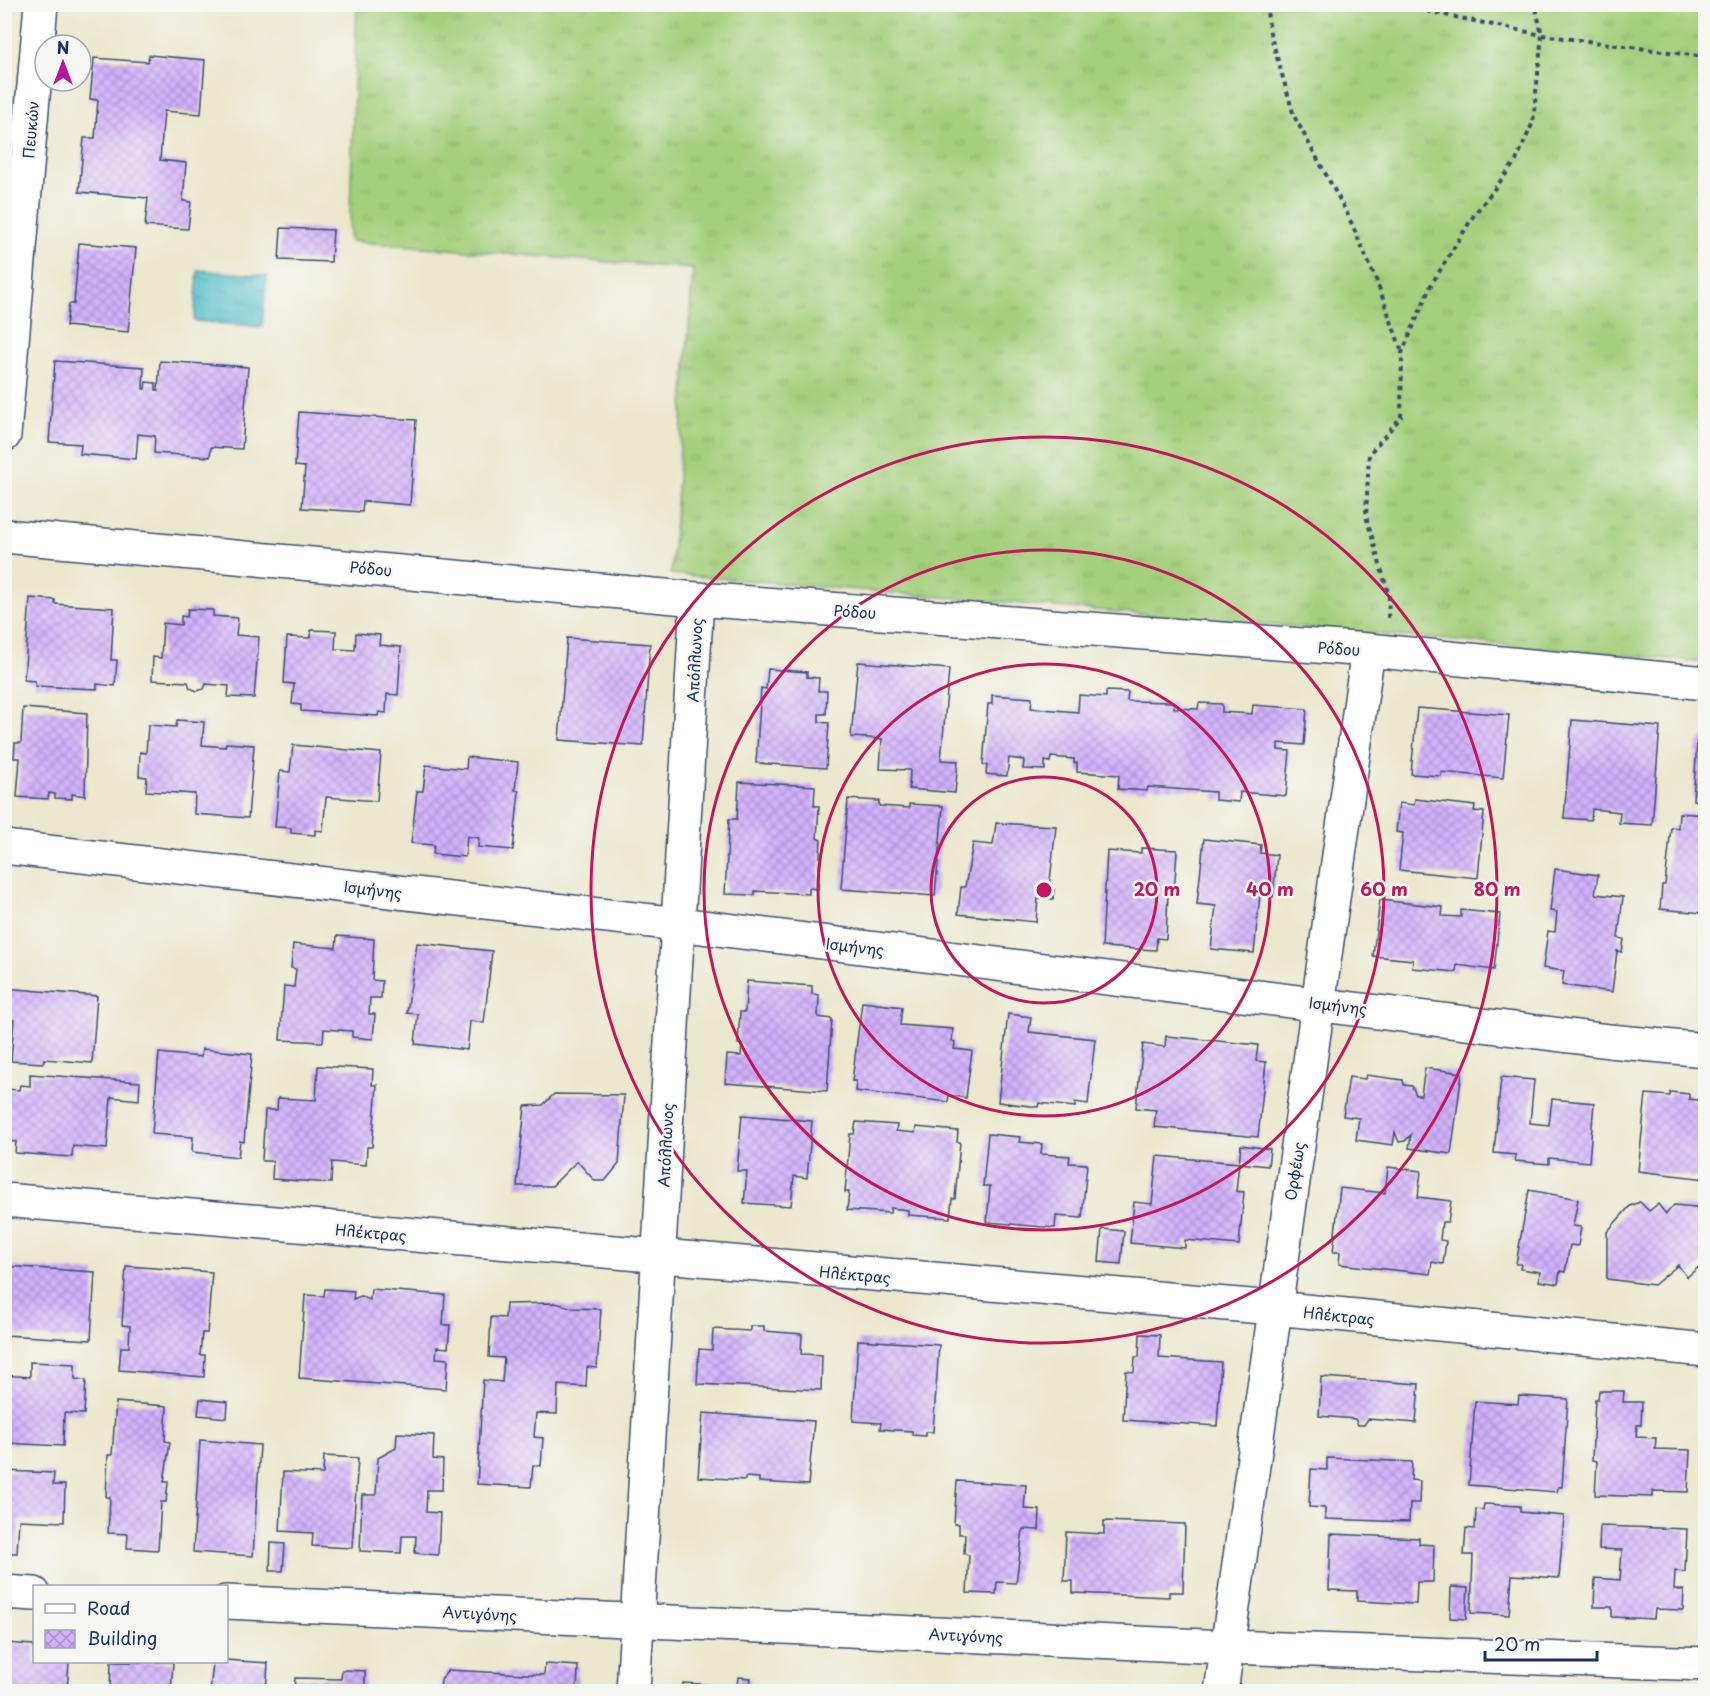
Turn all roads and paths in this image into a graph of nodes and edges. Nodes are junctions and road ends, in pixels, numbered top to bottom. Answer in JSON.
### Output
{"nodes":[{"id":1,"x":41,"y":4,"type":"edge"},
{"id":2,"x":1266,"y":4,"type":"edge"},
{"id":3,"x":1392,"y":4,"type":"edge"},
{"id":4,"x":1535,"y":4,"type":"edge"},
{"id":5,"x":1542,"y":35,"type":"junction"},
{"id":6,"x":1706,"y":57,"type":"edge"},
{"id":7,"x":1402,"y":353,"type":"junction"},
{"id":8,"x":4,"y":435,"type":"edge"},
{"id":9,"x":4,"y":536,"type":"edge"},
{"id":10,"x":697,"y":599,"type":"junction"},
{"id":11,"x":1368,"y":650,"type":"junction"},
{"id":12,"x":1706,"y":683,"type":"edge"},
{"id":13,"x":4,"y":847,"type":"edge"},
{"id":14,"x":678,"y":924,"type":"junction"},
{"id":15,"x":1320,"y":1003,"type":"junction"},
{"id":16,"x":1706,"y":1050,"type":"edge"},
{"id":17,"x":4,"y":1200,"type":"edge"},
{"id":18,"x":659,"y":1257,"type":"junction"},
{"id":19,"x":1274,"y":1308,"type":"junction"},
{"id":20,"x":1706,"y":1350,"type":"edge"},
{"id":21,"x":4,"y":1592,"type":"edge"},
{"id":22,"x":33,"y":1593,"type":"edge"},
{"id":23,"x":228,"y":1602,"type":"edge"},
{"id":24,"x":637,"y":1620,"type":"junction"},
{"id":25,"x":1227,"y":1647,"type":"junction"},
{"id":26,"x":1706,"y":1664,"type":"edge"},
{"id":27,"x":633,"y":1692,"type":"edge"},
{"id":28,"x":1221,"y":1692,"type":"edge"}],
"edges":[{"from":1,"to":8,"type":"street","name":"Πευκών"},
{"from":2,"to":7,"type":"path"},
{"from":3,"to":5,"type":"path"},
{"from":4,"to":5,"type":"path"},
{"from":5,"to":6,"type":"path"},
{"from":5,"to":7,"type":"path"},
{"from":7,"to":11,"type":"path"},
{"from":9,"to":10,"type":"street","name":"Ρόδου"},
{"from":10,"to":11,"type":"street","name":"Ρόδου"},
{"from":10,"to":14,"type":"street","name":"Απόλλωνος"},
{"from":11,"to":12,"type":"street","name":"Ρόδου"},
{"from":11,"to":15,"type":"street","name":"Ορφέως"},
{"from":13,"to":14,"type":"street","name":"Ισμήνης"},
{"from":14,"to":15,"type":"street","name":"Ισμήνης"},
{"from":14,"to":18,"type":"street","name":"Απόλλωνος"},
{"from":15,"to":16,"type":"street","name":"Ισμήνης"},
{"from":15,"to":19,"type":"street","name":"Ορφέως"},
{"from":17,"to":18,"type":"street","name":"Ηλέκτρας"},
{"from":18,"to":19,"type":"street","name":"Ηλέκτρας"},
{"from":18,"to":24,"type":"street","name":"Απόλλωνος"},
{"from":19,"to":20,"type":"street","name":"Ηλέκτρας"},
{"from":19,"to":25,"type":"street","name":"Ορφέως"},
{"from":21,"to":22,"type":"street"},
{"from":23,"to":24,"type":"street","name":"Αντιγόνης"},
{"from":24,"to":25,"type":"street","name":"Αντιγόνης"},
{"from":24,"to":27,"type":"street","name":"Απόλλωνος"},
{"from":25,"to":26,"type":"street","name":"Αντιγόνης"},
{"from":25,"to":28,"type":"street","name":"Ορφέως"}]}
